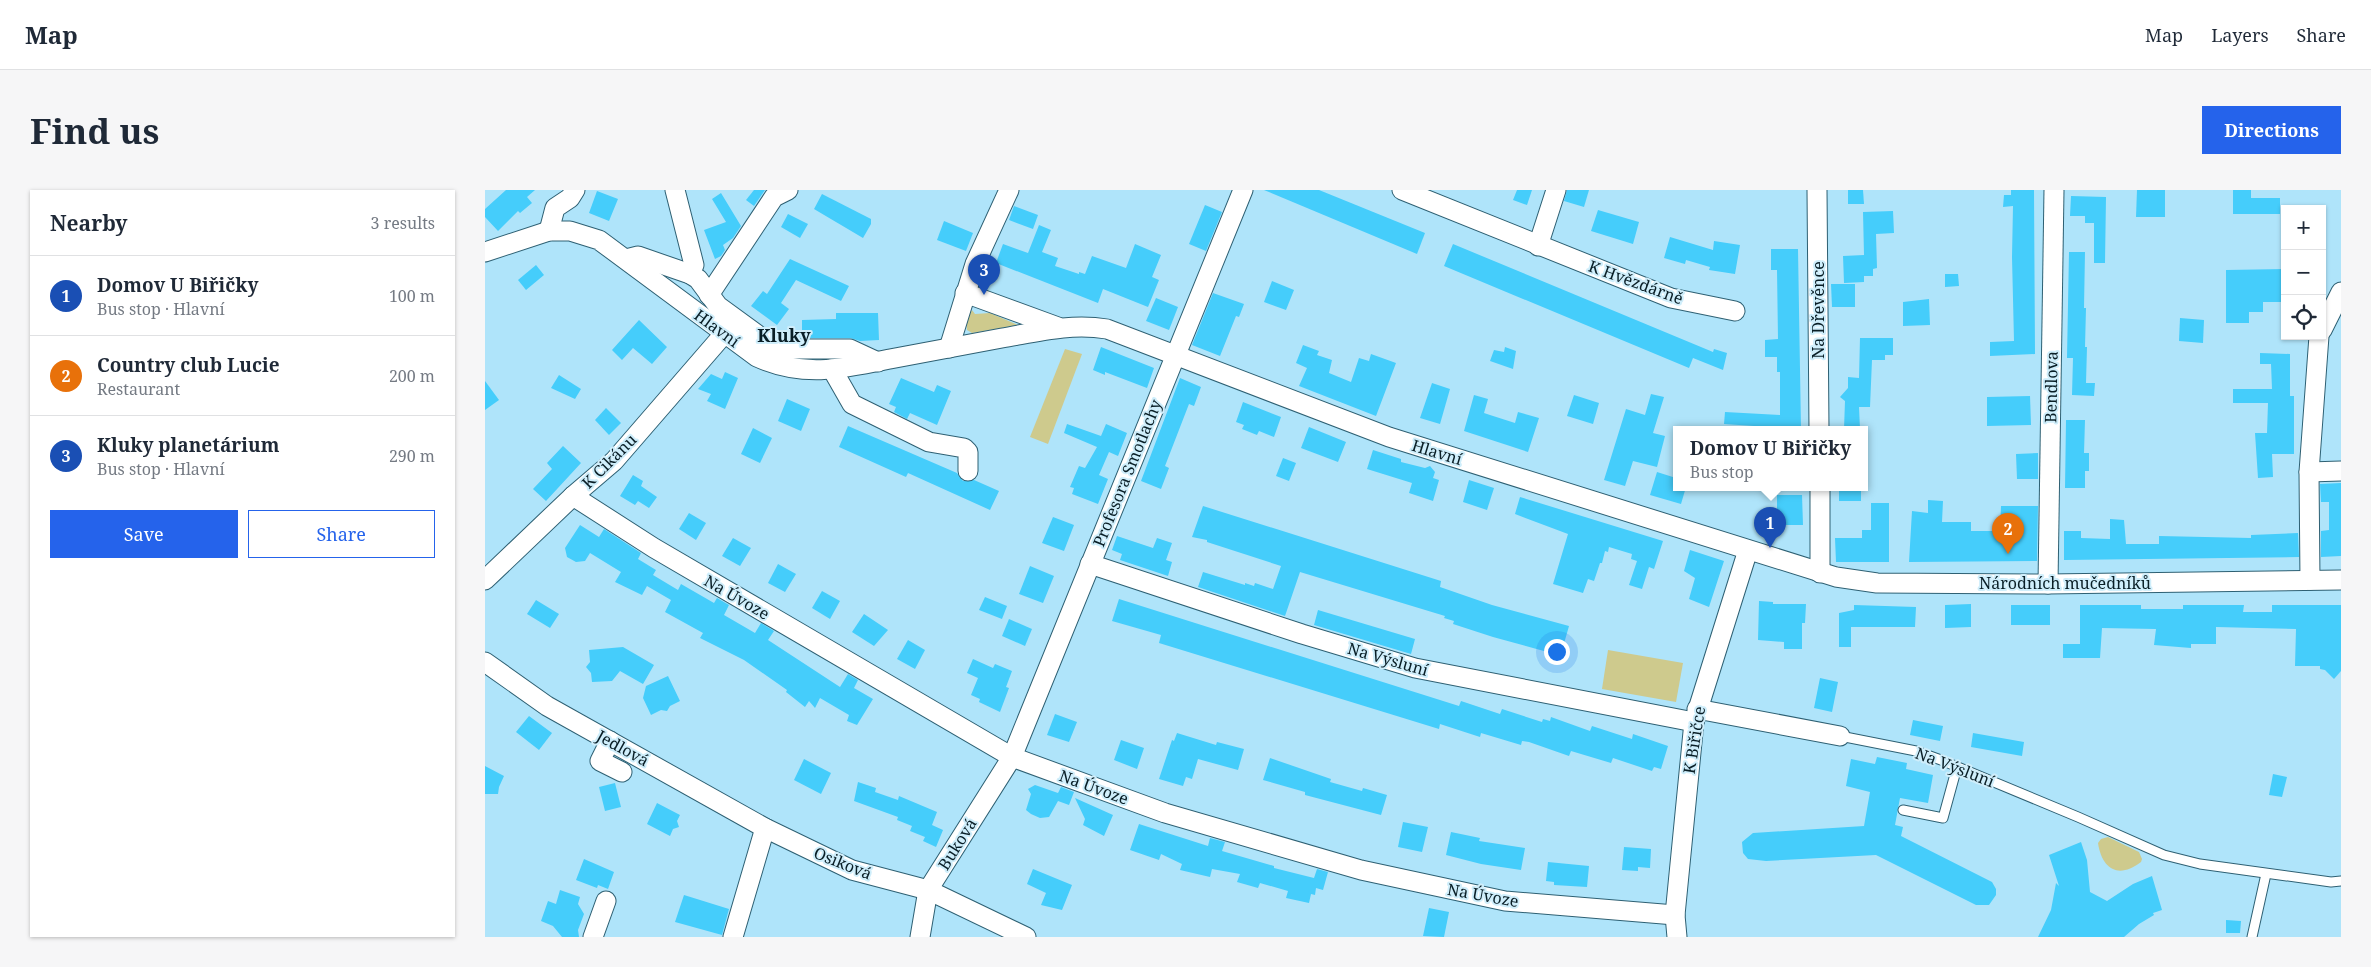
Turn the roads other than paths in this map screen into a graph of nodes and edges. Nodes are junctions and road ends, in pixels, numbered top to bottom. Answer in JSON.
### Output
{"nodes":[{"id":1,"x":575,"y":190,"type":"edge"},
{"id":2,"x":675,"y":190,"type":"edge"},
{"id":3,"x":788,"y":190,"type":"edge"},
{"id":4,"x":1009,"y":190,"type":"edge"},
{"id":5,"x":1243,"y":190,"type":"edge"},
{"id":6,"x":1402,"y":190,"type":"edge"},
{"id":7,"x":1556,"y":190,"type":"edge"},
{"id":8,"x":1817,"y":190,"type":"edge"},
{"id":9,"x":2054,"y":190,"type":"edge"},
{"id":10,"x":549,"y":232,"type":"junction"},
{"id":11,"x":1538,"y":246,"type":"junction"},
{"id":12,"x":485,"y":252,"type":"edge"},
{"id":13,"x":627,"y":260,"type":"junction"},
{"id":14,"x":691,"y":274,"type":"junction"},
{"id":15,"x":2341,"y":292,"type":"edge"},
{"id":16,"x":965,"y":293,"type":"junction"},
{"id":17,"x":709,"y":295,"type":"junction"},
{"id":18,"x":1735,"y":311,"type":"dead end"},
{"id":19,"x":2326,"y":322,"type":"edge"},
{"id":20,"x":1059,"y":328,"type":"junction"},
{"id":21,"x":724,"y":334,"type":"junction"},
{"id":22,"x":2319,"y":340,"type":"edge"},
{"id":23,"x":949,"y":348,"type":"junction"},
{"id":24,"x":1175,"y":355,"type":"junction"},
{"id":25,"x":879,"y":362,"type":"junction"},
{"id":26,"x":831,"y":369,"type":"junction"},
{"id":27,"x":1819,"y":426,"type":"edge"},
{"id":28,"x":968,"y":471,"type":"dead end"},
{"id":29,"x":2341,"y":471,"type":"edge"},
{"id":30,"x":2309,"y":472,"type":"junction"},
{"id":31,"x":1820,"y":491,"type":"edge"},
{"id":32,"x":573,"y":496,"type":"junction"},
{"id":33,"x":1748,"y":550,"type":"junction"},
{"id":34,"x":1090,"y":564,"type":"junction"},
{"id":35,"x":1820,"y":574,"type":"junction"},
{"id":36,"x":485,"y":580,"type":"edge"},
{"id":37,"x":2310,"y":580,"type":"junction"},
{"id":38,"x":2341,"y":580,"type":"edge"},
{"id":39,"x":2048,"y":584,"type":"junction"},
{"id":40,"x":485,"y":662,"type":"edge"},
{"id":41,"x":1696,"y":716,"type":"junction"},
{"id":42,"x":1840,"y":736,"type":"joint"},
{"id":43,"x":611,"y":741,"type":"junction"},
{"id":44,"x":1012,"y":757,"type":"junction"},
{"id":45,"x":1957,"y":767,"type":"junction"},
{"id":46,"x":622,"y":772,"type":"dead end"},
{"id":47,"x":1903,"y":810,"type":"dead end"},
{"id":48,"x":765,"y":828,"type":"junction"},
{"id":49,"x":2266,"y":874,"type":"junction"},
{"id":50,"x":2341,"y":881,"type":"edge"},
{"id":51,"x":928,"y":890,"type":"junction"},
{"id":52,"x":606,"y":901,"type":"dead end"},
{"id":53,"x":1675,"y":915,"type":"junction"},
{"id":54,"x":593,"y":937,"type":"edge"},
{"id":55,"x":733,"y":937,"type":"edge"},
{"id":56,"x":920,"y":937,"type":"edge"},
{"id":57,"x":1026,"y":937,"type":"edge"},
{"id":58,"x":1677,"y":937,"type":"edge"},
{"id":59,"x":2252,"y":937,"type":"edge"}],
"edges":[{"from":1,"to":10,"type":"street"},
{"from":2,"to":14,"type":"street"},
{"from":3,"to":17,"type":"street","name":"Hlavní"},
{"from":4,"to":16,"type":"street"},
{"from":5,"to":24,"type":"street","name":"Profesora Smotlachy"},
{"from":6,"to":11,"type":"street","name":"K Hvězdárně"},
{"from":7,"to":11,"type":"street"},
{"from":8,"to":27,"type":"street","name":"Na Dřevěnce"},
{"from":9,"to":39,"type":"street","name":"Bendlova"},
{"from":10,"to":12,"type":"street","name":"Hlavní"},
{"from":10,"to":13,"type":"street","name":"Hlavní"},
{"from":11,"to":18,"type":"street","name":"K Hvězdárně"},
{"from":13,"to":14,"type":"street","name":"Hlavní"},
{"from":13,"to":21,"type":"street","name":"Hlavní"},
{"from":14,"to":17,"type":"street","name":"Hlavní"},
{"from":15,"to":19,"type":"street"},
{"from":16,"to":20,"type":"street","name":"Hlavní"},
{"from":16,"to":23,"type":"street"},
{"from":17,"to":25,"type":"street","name":"Hlavní"},
{"from":20,"to":23,"type":"street","name":"Hlavní"},
{"from":20,"to":24,"type":"street","name":"Hlavní"},
{"from":21,"to":26,"type":"street","name":"Hlavní"},
{"from":21,"to":32,"type":"street","name":"K Cikánu"},
{"from":22,"to":30,"type":"street"},
{"from":23,"to":25,"type":"street","name":"Hlavní"},
{"from":24,"to":33,"type":"street","name":"Hlavní"},
{"from":24,"to":34,"type":"street","name":"Profesora Smotlachy"},
{"from":25,"to":26,"type":"street","name":"Hlavní"},
{"from":26,"to":28,"type":"street"},
{"from":29,"to":30,"type":"street"},
{"from":30,"to":37,"type":"street"},
{"from":31,"to":35,"type":"street"},
{"from":32,"to":36,"type":"street","name":"K Cikánu"},
{"from":32,"to":44,"type":"street","name":"Na Úvoze"},
{"from":33,"to":35,"type":"street","name":"Hlavní"},
{"from":33,"to":41,"type":"street","name":"K Biřičce"},
{"from":34,"to":41,"type":"street","name":"Na Výsluní"},
{"from":34,"to":44,"type":"street","name":"Profesora Smotlachy"},
{"from":35,"to":39,"type":"street","name":"Národních mučedníků"},
{"from":37,"to":38,"type":"street","name":"Národních mučedníků"},
{"from":37,"to":39,"type":"street","name":"Národních mučedníků"},
{"from":40,"to":43,"type":"street","name":"Jedlová"},
{"from":41,"to":42,"type":"street","name":"Na Výsluní"},
{"from":41,"to":53,"type":"street","name":"K Biřičce"},
{"from":42,"to":45,"type":"lane","name":"Na Výsluní"},
{"from":43,"to":46,"type":"street"},
{"from":43,"to":48,"type":"street","name":"Jedlová"},
{"from":44,"to":51,"type":"street","name":"Buková"},
{"from":44,"to":53,"type":"street","name":"Na Úvoze"},
{"from":45,"to":47,"type":"lane"},
{"from":45,"to":49,"type":"lane","name":"Na Výsluní"},
{"from":48,"to":51,"type":"street","name":"Osiková"},
{"from":48,"to":55,"type":"street"},
{"from":49,"to":50,"type":"lane","name":"Na Výsluní"},
{"from":49,"to":59,"type":"lane"},
{"from":51,"to":56,"type":"street","name":"Buková"},
{"from":51,"to":57,"type":"street","name":"Osiková"},
{"from":52,"to":54,"type":"street"},
{"from":53,"to":58,"type":"street","name":"K Biřičce"}]}
